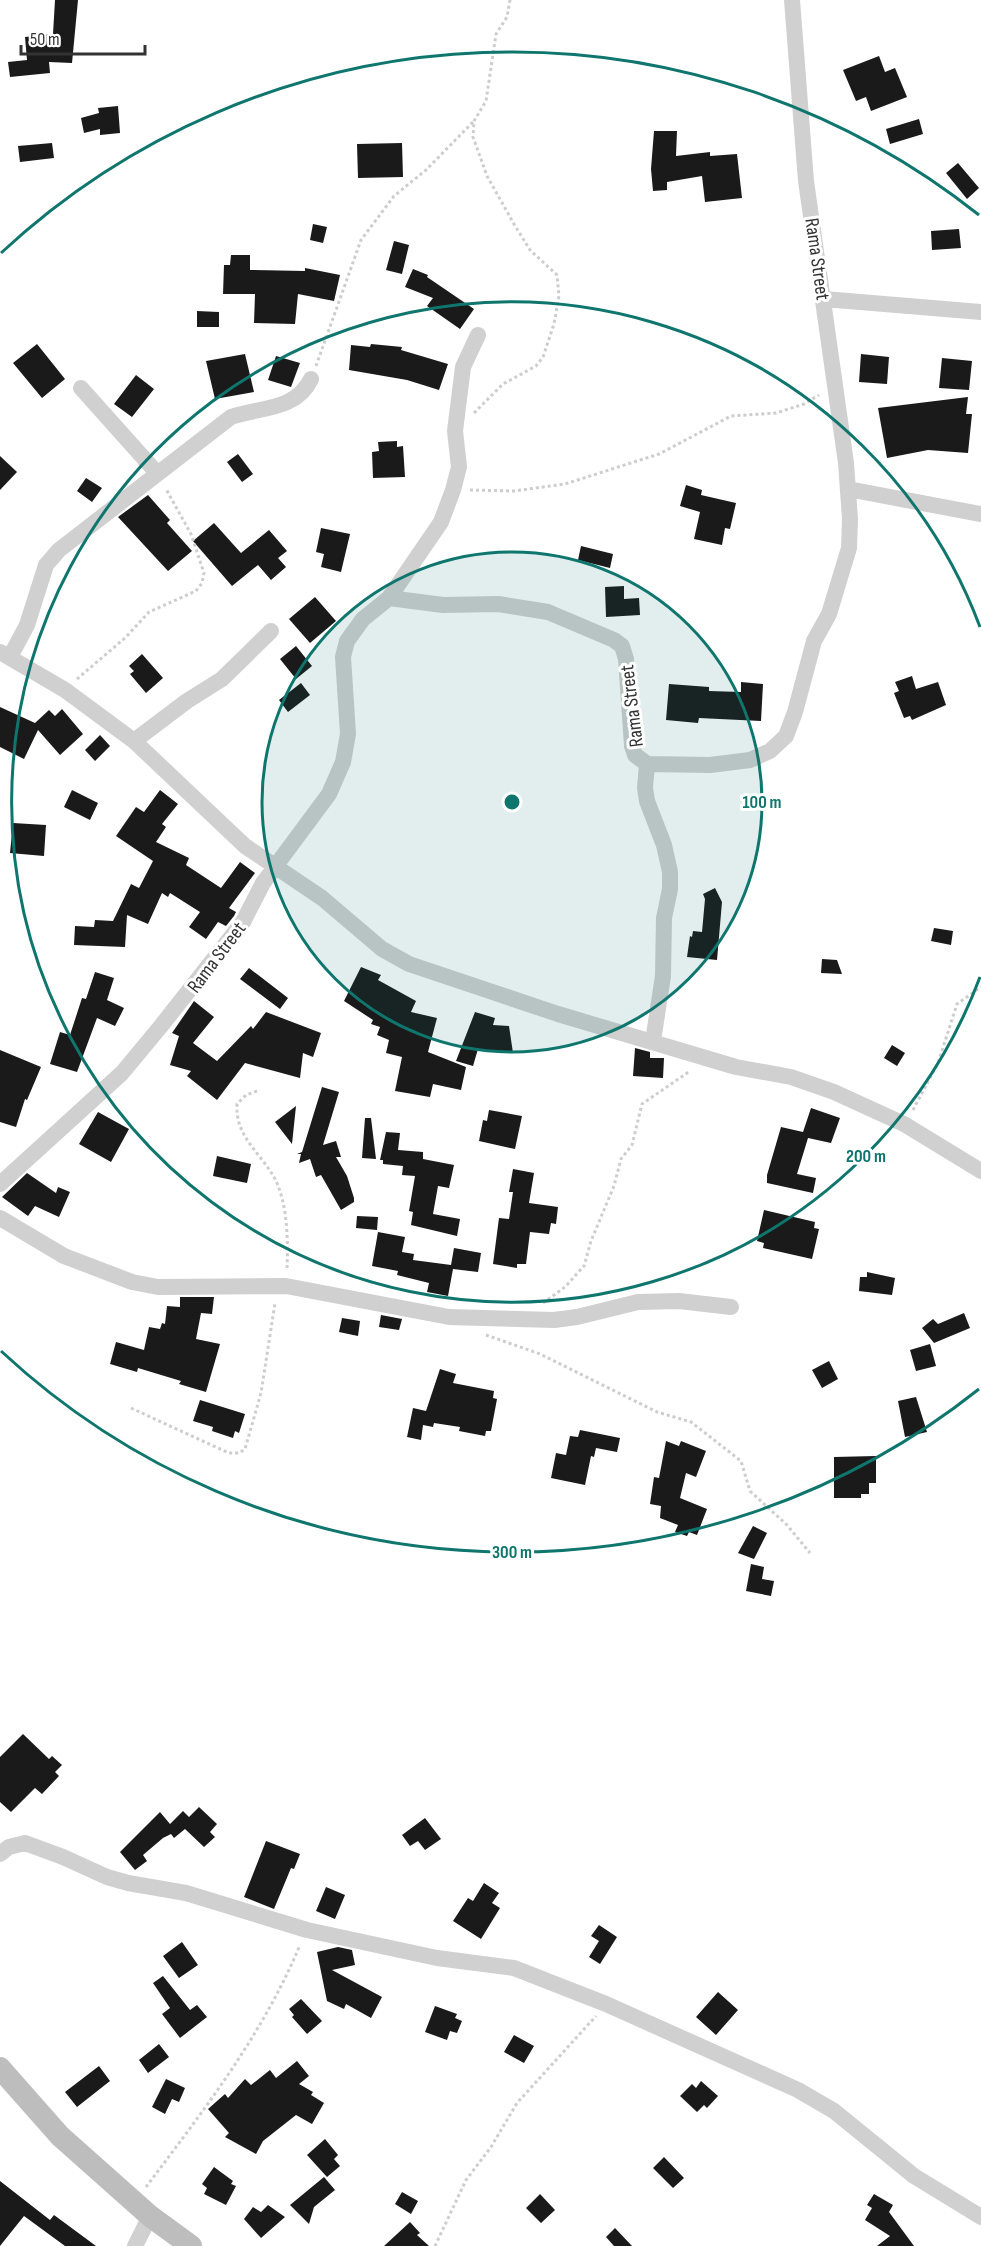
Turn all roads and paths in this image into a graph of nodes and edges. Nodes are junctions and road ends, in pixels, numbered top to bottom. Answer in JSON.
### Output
{"nodes":[{"id":1,"x":510,"y":0,"type":"edge"},
{"id":2,"x":792,"y":0,"type":"edge"},
{"id":3,"x":474,"y":122,"type":"junction"},
{"id":4,"x":824,"y":299,"type":"junction"},
{"id":5,"x":981,"y":312,"type":"edge"},
{"id":6,"x":478,"y":335,"type":"dead end"},
{"id":7,"x":311,"y":379,"type":"joint"},
{"id":8,"x":835,"y":385,"type":"junction"},
{"id":9,"x":81,"y":388,"type":"dead end"},
{"id":10,"x":455,"y":431,"type":"junction"},
{"id":11,"x":155,"y":475,"type":"junction"},
{"id":12,"x":848,"y":489,"type":"junction"},
{"id":13,"x":453,"y":490,"type":"junction"},
{"id":14,"x":980,"y":514,"type":"edge"},
{"id":15,"x":389,"y":598,"type":"junction"},
{"id":16,"x":271,"y":631,"type":"dead end"},
{"id":17,"x":5,"y":655,"type":"edge"},
{"id":18,"x":65,"y":690,"type":"junction"},
{"id":19,"x":134,"y":741,"type":"junction"},
{"id":20,"x":647,"y":764,"type":"junction"},
{"id":21,"x":275,"y":866,"type":"junction"},
{"id":22,"x":981,"y":987,"type":"edge"},
{"id":23,"x":654,"y":1041,"type":"junction"},
{"id":24,"x":709,"y":1058,"type":"junction"},
{"id":25,"x":257,"y":1091,"type":"dead end"},
{"id":26,"x":904,"y":1124,"type":"junction"},
{"id":27,"x":981,"y":1171,"type":"edge"},
{"id":28,"x":0,"y":1184,"type":"edge"},
{"id":29,"x":0,"y":1218,"type":"edge"},
{"id":30,"x":283,"y":1286,"type":"junction"},
{"id":31,"x":731,"y":1307,"type":"dead end"},
{"id":32,"x":518,"y":1318,"type":"junction"},
{"id":33,"x":477,"y":1330,"type":"dead end"},
{"id":34,"x":131,"y":1408,"type":"dead end"},
{"id":35,"x":810,"y":1553,"type":"dead end"},
{"id":36,"x":0,"y":1854,"type":"edge"},
{"id":37,"x":307,"y":1930,"type":"junction"},
{"id":38,"x":606,"y":2004,"type":"junction"},
{"id":39,"x":0,"y":2067,"type":"edge"},
{"id":40,"x":142,"y":2209,"type":"junction"},
{"id":41,"x":981,"y":2217,"type":"edge"},
{"id":42,"x":135,"y":2246,"type":"edge"},
{"id":43,"x":191,"y":2246,"type":"edge"},
{"id":44,"x":435,"y":2246,"type":"edge"}],
"edges":[{"from":1,"to":3,"type":"path"},
{"from":2,"to":4,"type":"street","name":"Rama Street"},
{"from":3,"to":7,"type":"path"},
{"from":3,"to":10,"type":"path"},
{"from":4,"to":5,"type":"street"},
{"from":4,"to":8,"type":"street","name":"Rama Street"},
{"from":6,"to":10,"type":"street"},
{"from":7,"to":11,"type":"street"},
{"from":8,"to":12,"type":"street","name":"Rama Street"},
{"from":8,"to":13,"type":"path"},
{"from":9,"to":11,"type":"street"},
{"from":10,"to":13,"type":"street"},
{"from":11,"to":17,"type":"street"},
{"from":11,"to":18,"type":"path"},
{"from":12,"to":14,"type":"street"},
{"from":12,"to":20,"type":"street","name":"Rama Street"},
{"from":13,"to":15,"type":"street"},
{"from":15,"to":20,"type":"street","name":"Rama Street"},
{"from":15,"to":21,"type":"street","name":"Rama Street"},
{"from":16,"to":19,"type":"street"},
{"from":17,"to":18,"type":"street"},
{"from":18,"to":19,"type":"street"},
{"from":19,"to":21,"type":"street"},
{"from":20,"to":23,"type":"street"},
{"from":21,"to":23,"type":"street"},
{"from":21,"to":28,"type":"street","name":"Rama Street"},
{"from":22,"to":26,"type":"path"},
{"from":23,"to":24,"type":"street"},
{"from":24,"to":26,"type":"street"},
{"from":24,"to":32,"type":"path"},
{"from":25,"to":30,"type":"path"},
{"from":26,"to":27,"type":"street"},
{"from":29,"to":30,"type":"street"},
{"from":30,"to":32,"type":"street"},
{"from":30,"to":34,"type":"path"},
{"from":31,"to":32,"type":"street"},
{"from":33,"to":35,"type":"path"},
{"from":36,"to":37,"type":"street"},
{"from":37,"to":38,"type":"street"},
{"from":37,"to":40,"type":"path"},
{"from":38,"to":41,"type":"street"},
{"from":38,"to":44,"type":"path"},
{"from":39,"to":40,"type":"main road"},
{"from":40,"to":42,"type":"street"},
{"from":40,"to":43,"type":"main road"}]}
